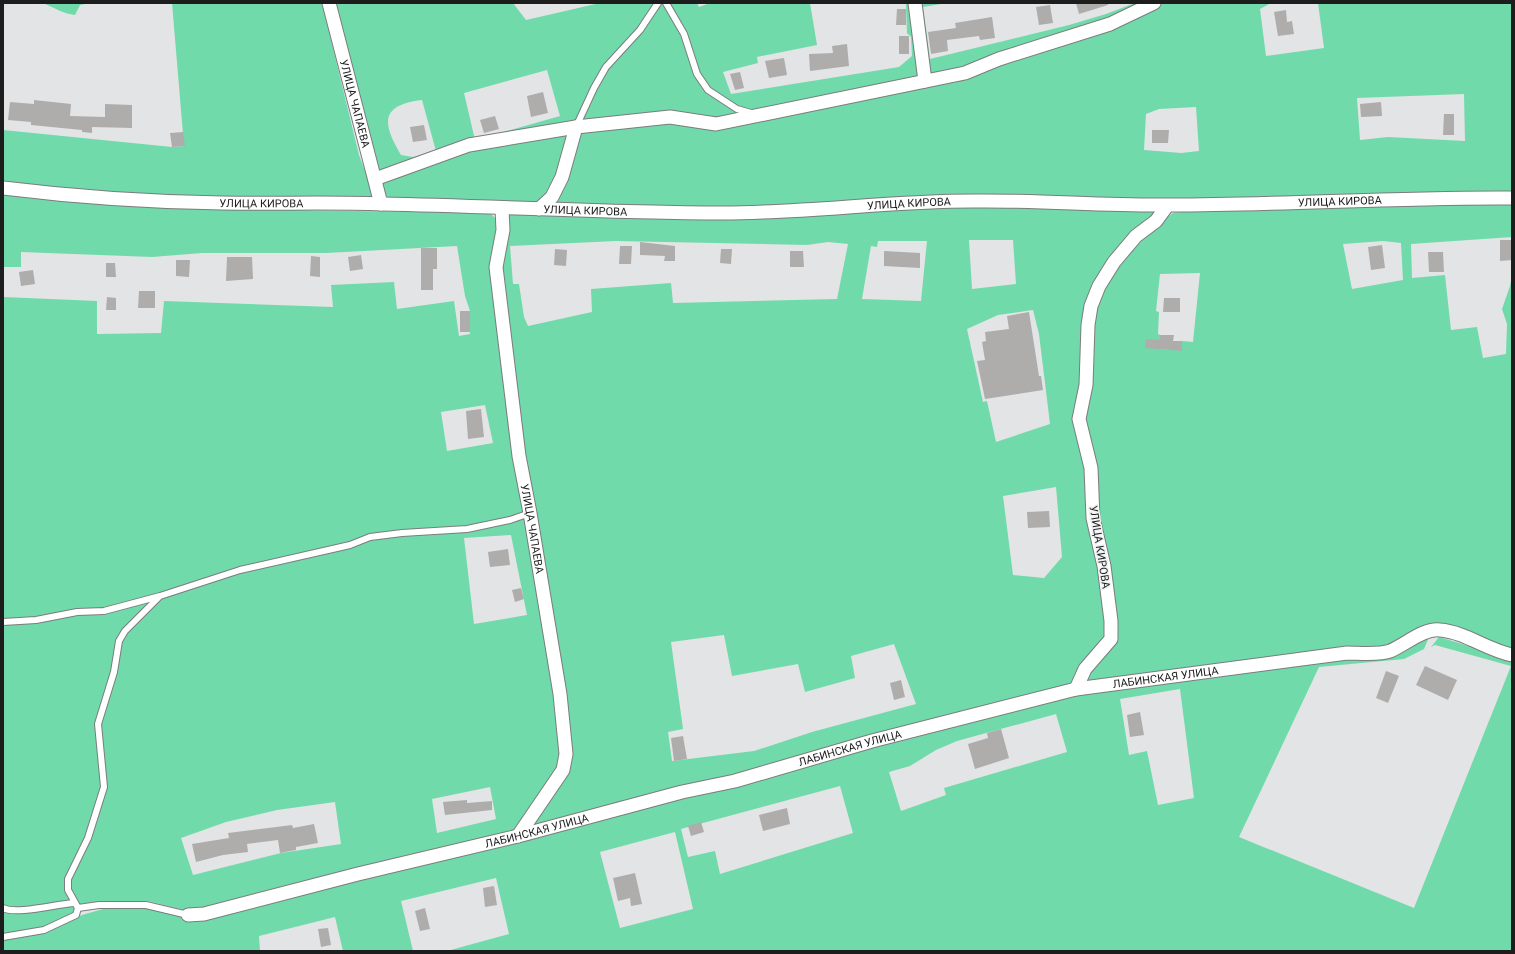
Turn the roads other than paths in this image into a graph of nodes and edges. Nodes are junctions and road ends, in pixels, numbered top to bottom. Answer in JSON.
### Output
{"nodes":[{"id":1,"x":329,"y":3,"type":"edge"},
{"id":2,"x":658,"y":3,"type":"edge"},
{"id":3,"x":666,"y":3,"type":"edge"},
{"id":4,"x":915,"y":3,"type":"edge"},
{"id":5,"x":1154,"y":3,"type":"edge"},
{"id":6,"x":925,"y":81,"type":"junction"},
{"id":7,"x":760,"y":116,"type":"junction"},
{"id":8,"x":576,"y":127,"type":"junction"},
{"id":9,"x":375,"y":179,"type":"junction"},
{"id":10,"x":3,"y":188,"type":"edge"},
{"id":11,"x":1512,"y":198,"type":"edge"},
{"id":12,"x":381,"y":204,"type":"junction"},
{"id":13,"x":1167,"y":206,"type":"junction"},
{"id":14,"x":502,"y":209,"type":"junction"},
{"id":15,"x":539,"y":209,"type":"junction"},
{"id":16,"x":530,"y":513,"type":"junction"},
{"id":17,"x":160,"y":596,"type":"junction"},
{"id":18,"x":3,"y":622,"type":"edge"},
{"id":19,"x":1512,"y":655,"type":"edge"},
{"id":20,"x":1076,"y":689,"type":"junction"},
{"id":21,"x":518,"y":836,"type":"junction"},
{"id":22,"x":76,"y":905,"type":"junction"},
{"id":23,"x":3,"y":908,"type":"edge"},
{"id":24,"x":188,"y":915,"type":"joint"},
{"id":25,"x":3,"y":937,"type":"edge"}],
"edges":[{"from":1,"to":9,"type":"street","name":"УЛИЦА ЧАПАЕВА"},
{"from":2,"to":8,"type":"lane"},
{"from":3,"to":7,"type":"lane"},
{"from":4,"to":6,"type":"street"},
{"from":5,"to":6,"type":"street"},
{"from":6,"to":7,"type":"street"},
{"from":7,"to":8,"type":"street"},
{"from":8,"to":9,"type":"street"},
{"from":8,"to":15,"type":"street"},
{"from":9,"to":12,"type":"street","name":"УЛИЦА ЧАПАЕВА"},
{"from":10,"to":12,"type":"street","name":"УЛИЦА КИРОВА"},
{"from":11,"to":13,"type":"street","name":"УЛИЦА КИРОВА"},
{"from":12,"to":14,"type":"street","name":"УЛИЦА КИРОВА"},
{"from":13,"to":15,"type":"street","name":"УЛИЦА КИРОВА"},
{"from":13,"to":20,"type":"street","name":"УЛИЦА КИРОВА"},
{"from":14,"to":15,"type":"street","name":"УЛИЦА КИРОВА"},
{"from":14,"to":16,"type":"street","name":"УЛИЦА ЧАПАЕВА"},
{"from":16,"to":17,"type":"lane"},
{"from":16,"to":21,"type":"street","name":"УЛИЦА ЧАПАЕВА"},
{"from":17,"to":18,"type":"lane"},
{"from":17,"to":22,"type":"lane"},
{"from":19,"to":20,"type":"street","name":"ЛАБИНСКАЯ УЛИЦА"},
{"from":20,"to":21,"type":"street","name":"ЛАБИНСКАЯ УЛИЦА"},
{"from":21,"to":24,"type":"street","name":"ЛАБИНСКАЯ УЛИЦА"},
{"from":22,"to":23,"type":"lane"},
{"from":22,"to":24,"type":"lane"},
{"from":22,"to":25,"type":"lane"}]}
